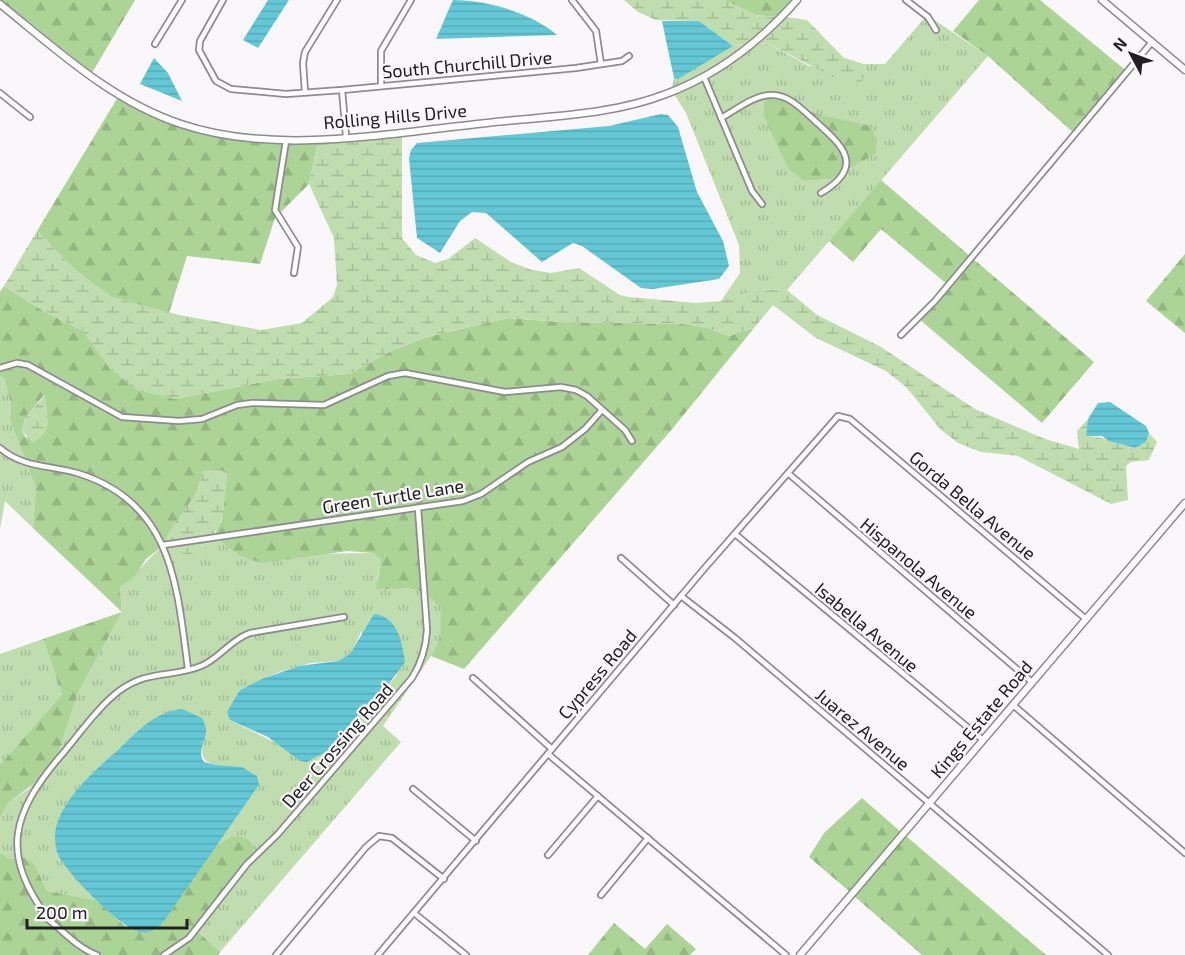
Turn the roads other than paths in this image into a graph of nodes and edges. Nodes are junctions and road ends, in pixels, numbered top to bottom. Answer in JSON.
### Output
{"nodes":[{"id":1,"x":182,"y":0,"type":"edge"},
{"id":2,"x":223,"y":0,"type":"edge"},
{"id":3,"x":337,"y":0,"type":"edge"},
{"id":4,"x":411,"y":0,"type":"edge"},
{"id":5,"x":572,"y":0,"type":"edge"},
{"id":6,"x":797,"y":0,"type":"edge"},
{"id":7,"x":906,"y":0,"type":"edge"},
{"id":8,"x":1102,"y":0,"type":"edge"},
{"id":9,"x":0,"y":4,"type":"edge"},
{"id":10,"x":936,"y":30,"type":"dead end"},
{"id":11,"x":1152,"y":42,"type":"junction"},
{"id":12,"x":155,"y":44,"type":"dead end"},
{"id":13,"x":629,"y":56,"type":"dead end"},
{"id":14,"x":601,"y":64,"type":"junction"},
{"id":15,"x":1185,"y":70,"type":"edge"},
{"id":16,"x":704,"y":77,"type":"junction"},
{"id":17,"x":381,"y":86,"type":"junction"},
{"id":18,"x":342,"y":90,"type":"junction"},
{"id":19,"x":305,"y":92,"type":"junction"},
{"id":20,"x":0,"y":93,"type":"edge"},
{"id":21,"x":30,"y":117,"type":"dead end"},
{"id":22,"x":721,"y":118,"type":"junction"},
{"id":23,"x":346,"y":136,"type":"junction"},
{"id":24,"x":286,"y":141,"type":"junction"},
{"id":25,"x":821,"y":193,"type":"dead end"},
{"id":26,"x":762,"y":204,"type":"dead end"},
{"id":27,"x":294,"y":273,"type":"dead end"},
{"id":28,"x":901,"y":335,"type":"dead end"},
{"id":29,"x":0,"y":368,"type":"edge"},
{"id":30,"x":602,"y":410,"type":"junction"},
{"id":31,"x":841,"y":415,"type":"joint"},
{"id":32,"x":632,"y":441,"type":"dead end"},
{"id":33,"x":0,"y":448,"type":"edge"},
{"id":34,"x":789,"y":474,"type":"junction"},
{"id":35,"x":1185,"y":503,"type":"edge"},
{"id":36,"x":418,"y":508,"type":"junction"},
{"id":37,"x":735,"y":534,"type":"junction"},
{"id":38,"x":162,"y":545,"type":"junction"},
{"id":39,"x":621,"y":558,"type":"dead end"},
{"id":40,"x":681,"y":596,"type":"junction"},
{"id":41,"x":674,"y":604,"type":"junction"},
{"id":42,"x":344,"y":617,"type":"dead end"},
{"id":43,"x":1086,"y":619,"type":"junction"},
{"id":44,"x":188,"y":669,"type":"junction"},
{"id":45,"x":472,"y":678,"type":"dead end"},
{"id":46,"x":1032,"y":682,"type":"junction"},
{"id":47,"x":1013,"y":705,"type":"junction"},
{"id":48,"x":983,"y":740,"type":"junction"},
{"id":49,"x":552,"y":749,"type":"junction"},
{"id":50,"x":548,"y":754,"type":"junction"},
{"id":51,"x":413,"y":789,"type":"dead end"},
{"id":52,"x":598,"y":796,"type":"junction"},
{"id":53,"x":22,"y":800,"type":"dead end"},
{"id":54,"x":929,"y":803,"type":"junction"},
{"id":55,"x":648,"y":838,"type":"junction"},
{"id":56,"x":476,"y":841,"type":"junction"},
{"id":57,"x":1185,"y":853,"type":"edge"},
{"id":58,"x":548,"y":855,"type":"dead end"},
{"id":59,"x":444,"y":879,"type":"junction"},
{"id":60,"x":601,"y":895,"type":"dead end"},
{"id":61,"x":26,"y":898,"type":"dead end"},
{"id":62,"x":414,"y":913,"type":"junction"},
{"id":63,"x":97,"y":955,"type":"edge"},
{"id":64,"x":164,"y":955,"type":"edge"},
{"id":65,"x":276,"y":955,"type":"edge"},
{"id":66,"x":378,"y":955,"type":"edge"},
{"id":67,"x":466,"y":955,"type":"edge"},
{"id":68,"x":786,"y":955,"type":"edge"},
{"id":69,"x":800,"y":955,"type":"edge"},
{"id":70,"x":1108,"y":955,"type":"edge"}],
"edges":[{"from":1,"to":12,"type":"street"},
{"from":2,"to":19,"type":"street","name":"South Churchill Drive"},
{"from":3,"to":19,"type":"street"},
{"from":4,"to":17,"type":"street"},
{"from":5,"to":14,"type":"street"},
{"from":6,"to":16,"type":"street","name":"Rolling Hills Drive"},
{"from":7,"to":10,"type":"street"},
{"from":8,"to":11,"type":"street"},
{"from":9,"to":24,"type":"street","name":"Rolling Hills Drive"},
{"from":11,"to":15,"type":"street"},
{"from":11,"to":28,"type":"street"},
{"from":13,"to":14,"type":"street","name":"South Churchill Drive"},
{"from":14,"to":17,"type":"street","name":"South Churchill Drive"},
{"from":16,"to":22,"type":"street"},
{"from":16,"to":23,"type":"street","name":"Rolling Hills Drive"},
{"from":17,"to":18,"type":"street","name":"South Churchill Drive"},
{"from":18,"to":19,"type":"street","name":"South Churchill Drive"},
{"from":18,"to":23,"type":"street"},
{"from":20,"to":21,"type":"street"},
{"from":22,"to":25,"type":"street"},
{"from":22,"to":26,"type":"street"},
{"from":23,"to":24,"type":"street","name":"Rolling Hills Drive"},
{"from":24,"to":27,"type":"street"},
{"from":29,"to":30,"type":"street"},
{"from":30,"to":32,"type":"street"},
{"from":30,"to":36,"type":"street","name":"Green Turtle Lane"},
{"from":31,"to":34,"type":"street","name":"Cypress Road"},
{"from":31,"to":43,"type":"street","name":"Gorda Bella Avenue"},
{"from":33,"to":38,"type":"street"},
{"from":34,"to":37,"type":"street","name":"Cypress Road"},
{"from":34,"to":46,"type":"street","name":"Hispanola Avenue"},
{"from":35,"to":43,"type":"street","name":"Kings Estate Road"},
{"from":36,"to":38,"type":"street","name":"Green Turtle Lane"},
{"from":36,"to":64,"type":"street","name":"Deer Crossing Road"},
{"from":37,"to":40,"type":"street","name":"Cypress Road"},
{"from":37,"to":48,"type":"street","name":"Isabella Avenue"},
{"from":38,"to":44,"type":"street"},
{"from":39,"to":41,"type":"street"},
{"from":40,"to":41,"type":"street","name":"Cypress Road"},
{"from":40,"to":54,"type":"street","name":"Juarez Avenue"},
{"from":41,"to":49,"type":"street","name":"Cypress Road"},
{"from":42,"to":44,"type":"street"},
{"from":43,"to":46,"type":"street","name":"Kings Estate Road"},
{"from":44,"to":53,"type":"street"},
{"from":45,"to":49,"type":"street"},
{"from":46,"to":47,"type":"street","name":"Kings Estate Road"},
{"from":47,"to":48,"type":"street","name":"Kings Estate Road"},
{"from":47,"to":57,"type":"street"},
{"from":48,"to":54,"type":"street","name":"Kings Estate Road"},
{"from":49,"to":50,"type":"street","name":"Cypress Road"},
{"from":50,"to":52,"type":"street"},
{"from":50,"to":56,"type":"street","name":"Cypress Road"},
{"from":51,"to":56,"type":"street"},
{"from":52,"to":55,"type":"street"},
{"from":52,"to":58,"type":"street"},
{"from":54,"to":69,"type":"street","name":"Kings Estate Road"},
{"from":54,"to":70,"type":"street","name":"Juarez Avenue"},
{"from":55,"to":60,"type":"street"},
{"from":55,"to":68,"type":"street"},
{"from":56,"to":59,"type":"street","name":"Cypress Road"},
{"from":59,"to":62,"type":"street","name":"Cypress Road"},
{"from":59,"to":65,"type":"street"},
{"from":61,"to":63,"type":"street"},
{"from":62,"to":66,"type":"street","name":"Cypress Road"},
{"from":62,"to":67,"type":"street"}]}
